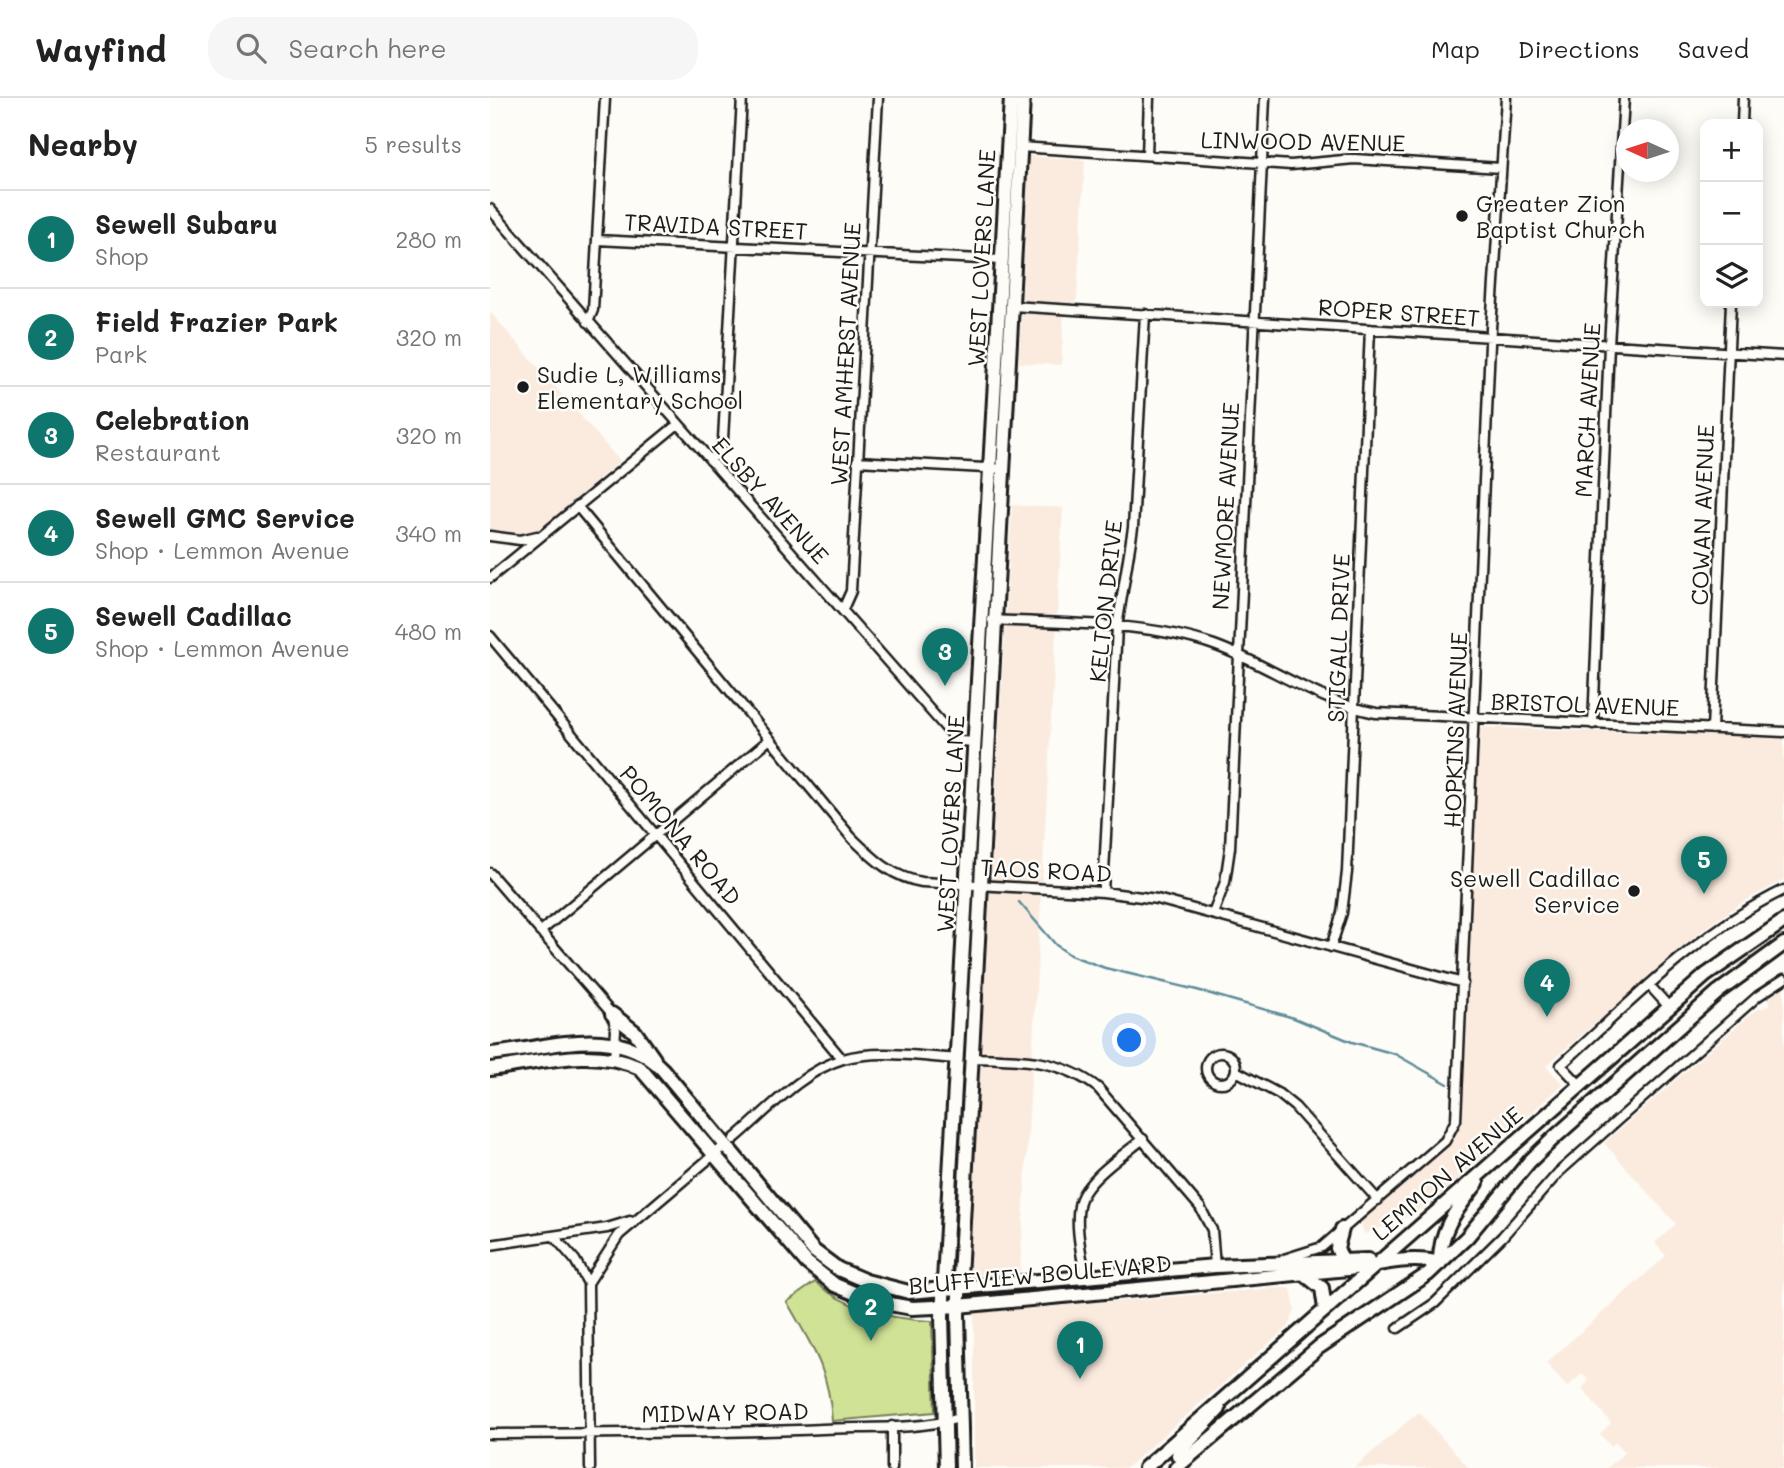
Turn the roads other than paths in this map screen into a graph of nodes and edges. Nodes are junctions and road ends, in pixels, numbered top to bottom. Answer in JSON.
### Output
{"nodes":[{"id":1,"x":606,"y":98,"type":"edge"},
{"id":2,"x":741,"y":98,"type":"edge"},
{"id":3,"x":878,"y":98,"type":"edge"},
{"id":4,"x":1011,"y":98,"type":"edge"},
{"id":5,"x":1023,"y":98,"type":"edge"},
{"id":6,"x":1149,"y":98,"type":"edge"},
{"id":7,"x":1265,"y":98,"type":"edge"},
{"id":8,"x":1506,"y":98,"type":"edge"},
{"id":9,"x":1624,"y":98,"type":"edge"},
{"id":10,"x":1743,"y":98,"type":"edge"},
{"id":11,"x":1742,"y":119,"type":"edge"},
{"id":12,"x":1014,"y":147,"type":"junction"},
{"id":13,"x":1147,"y":155,"type":"junction"},
{"id":14,"x":1262,"y":163,"type":"junction"},
{"id":15,"x":1501,"y":168,"type":"junction"},
{"id":16,"x":490,"y":209,"type":"edge"},
{"id":17,"x":597,"y":240,"type":"junction"},
{"id":18,"x":733,"y":246,"type":"junction"},
{"id":19,"x":870,"y":253,"type":"junction"},
{"id":20,"x":1008,"y":261,"type":"junction"},
{"id":21,"x":1005,"y":305,"type":"junction"},
{"id":22,"x":1731,"y":308,"type":"edge"},
{"id":23,"x":1146,"y":314,"type":"junction"},
{"id":24,"x":588,"y":322,"type":"junction"},
{"id":25,"x":1253,"y":322,"type":"junction"},
{"id":26,"x":1370,"y":330,"type":"junction"},
{"id":27,"x":1491,"y":337,"type":"junction"},
{"id":28,"x":1609,"y":345,"type":"junction"},
{"id":29,"x":1728,"y":352,"type":"junction"},
{"id":30,"x":1784,"y":356,"type":"edge"},
{"id":31,"x":678,"y":424,"type":"junction"},
{"id":32,"x":710,"y":460,"type":"junction"},
{"id":33,"x":857,"y":461,"type":"junction"},
{"id":34,"x":997,"y":469,"type":"junction"},
{"id":35,"x":577,"y":506,"type":"junction"},
{"id":36,"x":549,"y":530,"type":"junction"},
{"id":37,"x":490,"y":536,"type":"edge"},
{"id":38,"x":490,"y":579,"type":"edge"},
{"id":39,"x":843,"y":609,"type":"junction"},
{"id":40,"x":989,"y":620,"type":"junction"},
{"id":41,"x":1117,"y":627,"type":"junction"},
{"id":42,"x":490,"y":636,"type":"edge"},
{"id":43,"x":1237,"y":655,"type":"junction"},
{"id":44,"x":1354,"y":709,"type":"junction"},
{"id":45,"x":1475,"y":719,"type":"junction"},
{"id":46,"x":1593,"y":724,"type":"junction"},
{"id":47,"x":1712,"y":729,"type":"junction"},
{"id":48,"x":1784,"y":732,"type":"edge"},
{"id":49,"x":770,"y":739,"type":"junction"},
{"id":50,"x":981,"y":742,"type":"junction"},
{"id":51,"x":656,"y":835,"type":"junction"},
{"id":52,"x":490,"y":873,"type":"edge"},
{"id":53,"x":974,"y":886,"type":"junction"},
{"id":54,"x":1784,"y":890,"type":"edge"},
{"id":55,"x":1103,"y":892,"type":"junction"},
{"id":56,"x":1213,"y":914,"type":"junction"},
{"id":57,"x":1784,"y":920,"type":"edge"},
{"id":58,"x":540,"y":932,"type":"junction"},
{"id":59,"x":1784,"y":944,"type":"edge"},
{"id":60,"x":1331,"y":947,"type":"junction"},
{"id":61,"x":1784,"y":979,"type":"edge"},
{"id":62,"x":1463,"y":983,"type":"junction"},
{"id":63,"x":1650,"y":986,"type":"junction"},
{"id":64,"x":1669,"y":1007,"type":"junction"},
{"id":65,"x":612,"y":1014,"type":"junction"},
{"id":66,"x":615,"y":1043,"type":"junction"},
{"id":67,"x":490,"y":1054,"type":"edge"},
{"id":68,"x":614,"y":1058,"type":"junction"},
{"id":69,"x":964,"y":1058,"type":"junction"},
{"id":70,"x":842,"y":1059,"type":"junction"},
{"id":71,"x":656,"y":1062,"type":"junction"},
{"id":72,"x":490,"y":1069,"type":"edge"},
{"id":73,"x":1236,"y":1071,"type":"dead end"},
{"id":74,"x":1579,"y":1084,"type":"junction"},
{"id":75,"x":1595,"y":1101,"type":"junction"},
{"id":76,"x":1143,"y":1139,"type":"junction"},
{"id":77,"x":724,"y":1146,"type":"junction"},
{"id":78,"x":1496,"y":1160,"type":"junction"},
{"id":79,"x":1378,"y":1200,"type":"junction"},
{"id":80,"x":639,"y":1216,"type":"junction"},
{"id":81,"x":1342,"y":1229,"type":"junction"},
{"id":82,"x":554,"y":1236,"type":"junction"},
{"id":83,"x":490,"y":1245,"type":"edge"},
{"id":84,"x":1342,"y":1260,"type":"junction"},
{"id":85,"x":1267,"y":1262,"type":"junction"},
{"id":86,"x":1376,"y":1262,"type":"junction"},
{"id":87,"x":1440,"y":1263,"type":"junction"},
{"id":88,"x":1215,"y":1266,"type":"junction"},
{"id":89,"x":1303,"y":1273,"type":"junction"},
{"id":90,"x":1084,"y":1277,"type":"junction"},
{"id":91,"x":1217,"y":1280,"type":"junction"},
{"id":92,"x":588,"y":1283,"type":"junction"},
{"id":93,"x":960,"y":1290,"type":"junction"},
{"id":94,"x":944,"y":1291,"type":"junction"},
{"id":95,"x":1086,"y":1293,"type":"junction"},
{"id":96,"x":958,"y":1306,"type":"junction"},
{"id":97,"x":943,"y":1307,"type":"junction"},
{"id":98,"x":1325,"y":1309,"type":"junction"},
{"id":99,"x":1398,"y":1328,"type":"dead end"},
{"id":100,"x":1223,"y":1399,"type":"junction"},
{"id":101,"x":960,"y":1418,"type":"junction"},
{"id":102,"x":944,"y":1422,"type":"junction"},
{"id":103,"x":892,"y":1426,"type":"junction"},
{"id":104,"x":490,"y":1434,"type":"edge"},
{"id":105,"x":589,"y":1434,"type":"junction"},
{"id":106,"x":1180,"y":1465,"type":"edge"},
{"id":107,"x":590,"y":1468,"type":"edge"},
{"id":108,"x":892,"y":1468,"type":"edge"},
{"id":109,"x":946,"y":1468,"type":"edge"},
{"id":110,"x":962,"y":1468,"type":"edge"},
{"id":111,"x":1145,"y":1468,"type":"edge"}],
"edges":[{"from":1,"to":17,"type":"street"},
{"from":2,"to":18,"type":"street"},
{"from":3,"to":19,"type":"street","name":"WEST AMHERST AVENUE"},
{"from":4,"to":12,"type":"main road","name":"WEST LOVERS LANE"},
{"from":5,"to":12,"type":"main road","name":"WEST LOVERS LANE"},
{"from":6,"to":13,"type":"street"},
{"from":7,"to":14,"type":"street","name":"NEWMORE AVENUE"},
{"from":8,"to":15,"type":"street","name":"HOPKINS AVENUE"},
{"from":9,"to":28,"type":"street","name":"MARCH AVENUE"},
{"from":10,"to":11,"type":"street"},
{"from":12,"to":13,"type":"street","name":"LINWOOD AVENUE"},
{"from":12,"to":20,"type":"main road","name":"WEST LOVERS LANE"},
{"from":13,"to":14,"type":"street","name":"LINWOOD AVENUE"},
{"from":14,"to":15,"type":"street","name":"LINWOOD AVENUE"},
{"from":14,"to":25,"type":"street","name":"NEWMORE AVENUE"},
{"from":15,"to":27,"type":"street","name":"HOPKINS AVENUE"},
{"from":16,"to":24,"type":"street","name":"ELSBY AVENUE"},
{"from":17,"to":18,"type":"street","name":"TRAVIDA STREET"},
{"from":17,"to":24,"type":"street"},
{"from":18,"to":19,"type":"street","name":"TRAVIDA STREET"},
{"from":18,"to":32,"type":"street"},
{"from":19,"to":20,"type":"street","name":"TRAVIDA STREET"},
{"from":19,"to":33,"type":"street","name":"WEST AMHERST AVENUE"},
{"from":20,"to":21,"type":"main road","name":"WEST LOVERS LANE"},
{"from":21,"to":23,"type":"street","name":"ROPER STREET"},
{"from":21,"to":34,"type":"main road","name":"WEST LOVERS LANE"},
{"from":22,"to":29,"type":"street","name":"COWAN AVENUE"},
{"from":23,"to":25,"type":"street","name":"ROPER STREET"},
{"from":23,"to":41,"type":"street","name":"KELTON DRIVE"},
{"from":24,"to":31,"type":"street","name":"ELSBY AVENUE"},
{"from":25,"to":26,"type":"street","name":"ROPER STREET"},
{"from":25,"to":43,"type":"street","name":"NEWMORE AVENUE"},
{"from":26,"to":27,"type":"street","name":"ROPER STREET"},
{"from":26,"to":44,"type":"street","name":"STIGALL DRIVE"},
{"from":27,"to":28,"type":"street","name":"ROPER STREET"},
{"from":27,"to":45,"type":"street","name":"HOPKINS AVENUE"},
{"from":28,"to":29,"type":"street","name":"ROPER STREET"},
{"from":28,"to":46,"type":"street","name":"MARCH AVENUE"},
{"from":29,"to":30,"type":"street","name":"ROPER STREET"},
{"from":29,"to":47,"type":"street","name":"COWAN AVENUE"},
{"from":31,"to":32,"type":"street","name":"ELSBY AVENUE"},
{"from":31,"to":35,"type":"street"},
{"from":32,"to":39,"type":"street","name":"ELSBY AVENUE"},
{"from":33,"to":34,"type":"street"},
{"from":33,"to":39,"type":"street","name":"WEST AMHERST AVENUE"},
{"from":34,"to":40,"type":"main road","name":"WEST LOVERS LANE"},
{"from":35,"to":36,"type":"street"},
{"from":35,"to":49,"type":"street","name":"TAOS ROAD"},
{"from":36,"to":37,"type":"street"},
{"from":36,"to":38,"type":"street"},
{"from":39,"to":50,"type":"street","name":"ELSBY AVENUE"},
{"from":40,"to":41,"type":"street","name":"BRISTOL AVENUE"},
{"from":40,"to":50,"type":"main road","name":"WEST LOVERS LANE"},
{"from":41,"to":43,"type":"street","name":"BRISTOL AVENUE"},
{"from":41,"to":55,"type":"street","name":"KELTON DRIVE"},
{"from":42,"to":51,"type":"street","name":"POMONA ROAD"},
{"from":43,"to":44,"type":"street","name":"BRISTOL AVENUE"},
{"from":43,"to":56,"type":"street","name":"NEWMORE AVENUE"},
{"from":44,"to":45,"type":"street","name":"BRISTOL AVENUE"},
{"from":44,"to":60,"type":"street","name":"STIGALL DRIVE"},
{"from":45,"to":46,"type":"street","name":"BRISTOL AVENUE"},
{"from":45,"to":62,"type":"street","name":"HOPKINS AVENUE"},
{"from":46,"to":47,"type":"street","name":"BRISTOL AVENUE"},
{"from":47,"to":48,"type":"street","name":"BRISTOL AVENUE"},
{"from":49,"to":51,"type":"street"},
{"from":49,"to":53,"type":"street","name":"TAOS ROAD"},
{"from":50,"to":53,"type":"main road","name":"WEST LOVERS LANE"},
{"from":51,"to":58,"type":"street"},
{"from":51,"to":70,"type":"street","name":"POMONA ROAD"},
{"from":52,"to":58,"type":"street"},
{"from":53,"to":55,"type":"street","name":"TAOS ROAD"},
{"from":53,"to":69,"type":"main road","name":"WEST LOVERS LANE"},
{"from":54,"to":63,"type":"street"},
{"from":55,"to":56,"type":"street","name":"TAOS ROAD"},
{"from":56,"to":60,"type":"street","name":"TAOS ROAD"},
{"from":57,"to":64,"type":"main road","name":"LEMMON AVENUE"},
{"from":58,"to":65,"type":"street"},
{"from":59,"to":75,"type":"main road","name":"LEMMON AVENUE"},
{"from":60,"to":62,"type":"street","name":"TAOS ROAD"},
{"from":61,"to":99,"type":"street"},
{"from":62,"to":79,"type":"street","name":"HOPKINS AVENUE"},
{"from":63,"to":64,"type":"street"},
{"from":63,"to":74,"type":"street"},
{"from":64,"to":74,"type":"main road","name":"LEMMON AVENUE"},
{"from":65,"to":66,"type":"street"},
{"from":65,"to":71,"type":"main road"},
{"from":66,"to":67,"type":"main road"},
{"from":66,"to":68,"type":"street"},
{"from":66,"to":71,"type":"main road","name":"BLUFFVIEW BOULEVARD"},
{"from":68,"to":72,"type":"main road"},
{"from":68,"to":77,"type":"main road","name":"BLUFFVIEW BOULEVARD"},
{"from":69,"to":70,"type":"street"},
{"from":69,"to":76,"type":"street"},
{"from":69,"to":93,"type":"main road","name":"WEST LOVERS LANE"},
{"from":69,"to":94,"type":"main road","name":"WEST LOVERS LANE"},
{"from":70,"to":77,"type":"street"},
{"from":71,"to":77,"type":"main road","name":"BLUFFVIEW BOULEVARD"},
{"from":73,"to":79,"type":"street"},
{"from":74,"to":75,"type":"main road"},
{"from":74,"to":78,"type":"main road","name":"LEMMON AVENUE"},
{"from":75,"to":87,"type":"main road","name":"LEMMON AVENUE"},
{"from":76,"to":88,"type":"street"},
{"from":76,"to":90,"type":"street"},
{"from":77,"to":80,"type":"street"},
{"from":77,"to":94,"type":"main road","name":"BLUFFVIEW BOULEVARD"},
{"from":77,"to":97,"type":"main road","name":"BLUFFVIEW BOULEVARD"},
{"from":78,"to":86,"type":"main road","name":"LEMMON AVENUE"},
{"from":78,"to":87,"type":"main road"},
{"from":79,"to":81,"type":"street","name":"HOPKINS AVENUE"},
{"from":80,"to":82,"type":"street"},
{"from":80,"to":92,"type":"street"},
{"from":81,"to":84,"type":"main road"},
{"from":81,"to":85,"type":"street","name":"HOPKINS AVENUE"},
{"from":82,"to":83,"type":"street"},
{"from":82,"to":92,"type":"street"},
{"from":84,"to":85,"type":"main road","name":"BLUFFVIEW BOULEVARD"},
{"from":84,"to":86,"type":"main road","name":"BLUFFVIEW BOULEVARD"},
{"from":85,"to":88,"type":"main road","name":"BLUFFVIEW BOULEVARD"},
{"from":86,"to":87,"type":"main road","name":"BLUFFVIEW BOULEVARD"},
{"from":86,"to":89,"type":"main road","name":"BLUFFVIEW BOULEVARD"},
{"from":86,"to":98,"type":"main road","name":"LEMMON AVENUE"},
{"from":87,"to":106,"type":"main road","name":"LEMMON AVENUE"},
{"from":88,"to":90,"type":"main road","name":"BLUFFVIEW BOULEVARD"},
{"from":88,"to":91,"type":"main road"},
{"from":89,"to":91,"type":"main road","name":"BLUFFVIEW BOULEVARD"},
{"from":89,"to":98,"type":"main road"},
{"from":90,"to":93,"type":"main road","name":"BLUFFVIEW BOULEVARD"},
{"from":90,"to":95,"type":"main road"},
{"from":91,"to":95,"type":"main road","name":"BLUFFVIEW BOULEVARD"},
{"from":92,"to":105,"type":"street"},
{"from":93,"to":94,"type":"main road","name":"BLUFFVIEW BOULEVARD"},
{"from":93,"to":96,"type":"main road","name":"WEST LOVERS LANE"},
{"from":94,"to":97,"type":"main road","name":"WEST LOVERS LANE"},
{"from":95,"to":96,"type":"main road","name":"BLUFFVIEW BOULEVARD"},
{"from":96,"to":97,"type":"main road","name":"BLUFFVIEW BOULEVARD"},
{"from":96,"to":101,"type":"main road","name":"WEST LOVERS LANE"},
{"from":97,"to":102,"type":"main road","name":"WEST LOVERS LANE"},
{"from":98,"to":100,"type":"main road","name":"LEMMON AVENUE"},
{"from":100,"to":106,"type":"main road"},
{"from":100,"to":111,"type":"main road","name":"LEMMON AVENUE"},
{"from":101,"to":102,"type":"street","name":"MIDWAY ROAD"},
{"from":101,"to":110,"type":"main road","name":"WEST LOVERS LANE"},
{"from":102,"to":103,"type":"street","name":"MIDWAY ROAD"},
{"from":102,"to":109,"type":"main road","name":"WEST LOVERS LANE"},
{"from":103,"to":105,"type":"street","name":"MIDWAY ROAD"},
{"from":103,"to":108,"type":"street"},
{"from":104,"to":105,"type":"street","name":"MIDWAY ROAD"},
{"from":105,"to":107,"type":"street"}]}
